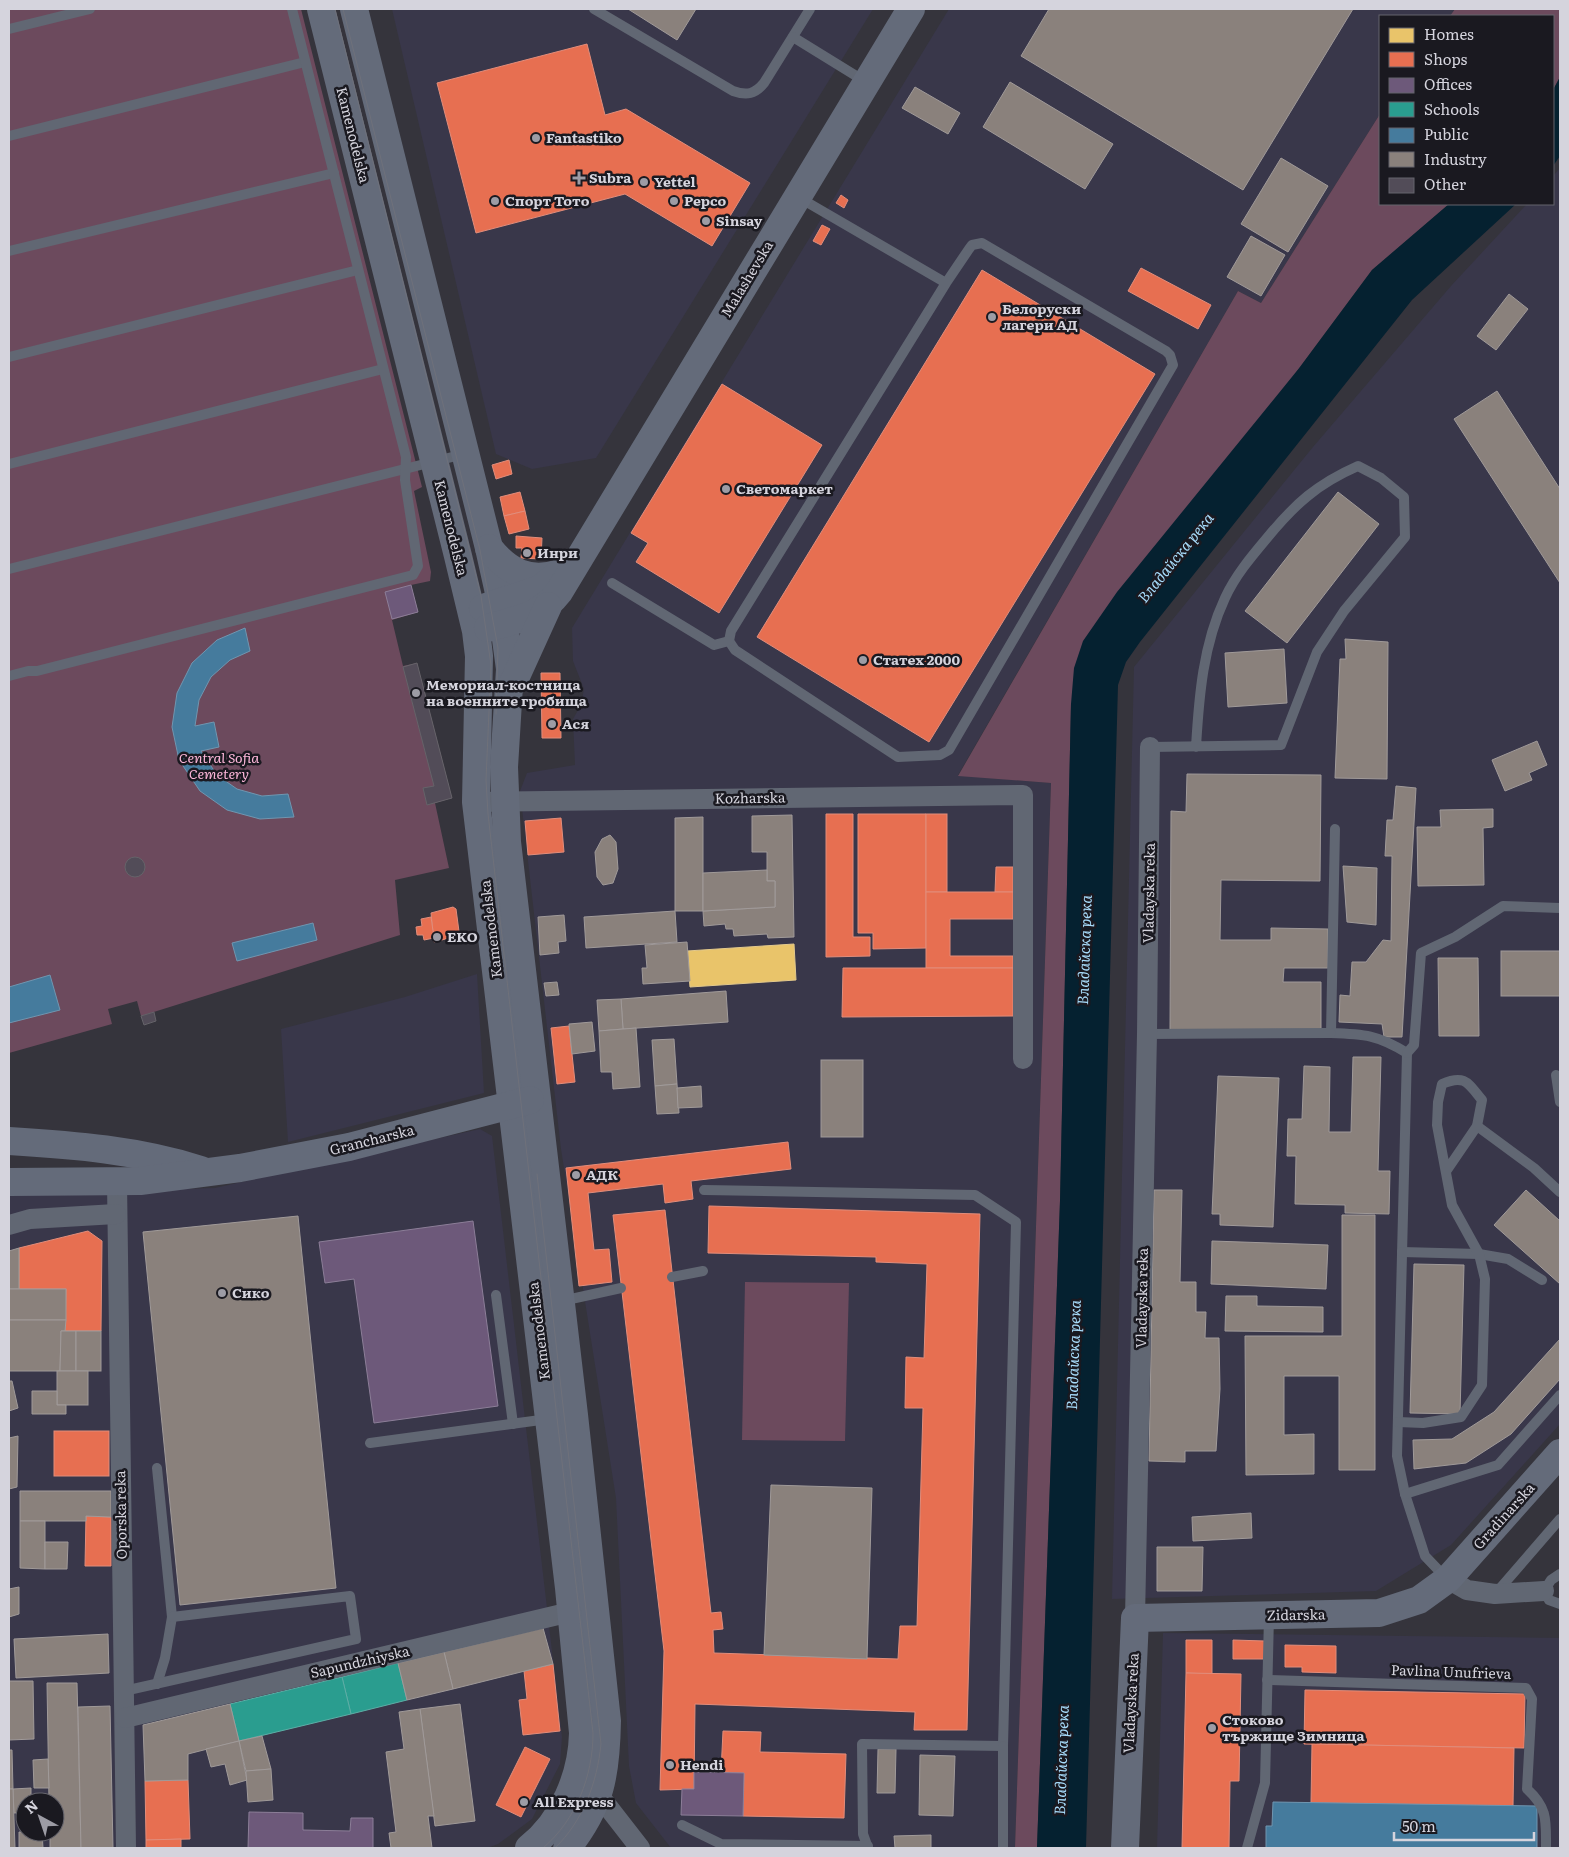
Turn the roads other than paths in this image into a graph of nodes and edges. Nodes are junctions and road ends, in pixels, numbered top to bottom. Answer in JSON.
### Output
{"nodes":[{"id":1,"x":90,"y":9,"type":"edge"},
{"id":2,"x":292,"y":9,"type":"edge"},
{"id":3,"x":321,"y":9,"type":"edge"},
{"id":4,"x":354,"y":9,"type":"edge"},
{"id":5,"x":594,"y":9,"type":"edge"},
{"id":6,"x":810,"y":9,"type":"edge"},
{"id":7,"x":911,"y":9,"type":"edge"},
{"id":8,"x":9,"y":29,"type":"edge"},
{"id":9,"x":793,"y":37,"type":"junction"},
{"id":10,"x":305,"y":62,"type":"junction"},
{"id":11,"x":867,"y":82,"type":"junction"},
{"id":12,"x":9,"y":136,"type":"edge"},
{"id":13,"x":334,"y":174,"type":"junction"},
{"id":14,"x":797,"y":196,"type":"junction"},
{"id":15,"x":9,"y":251,"type":"edge"},
{"id":16,"x":358,"y":270,"type":"junction"},
{"id":17,"x":946,"y":282,"type":"junction"},
{"id":18,"x":9,"y":357,"type":"edge"},
{"id":19,"x":383,"y":369,"type":"junction"},
{"id":20,"x":465,"y":454,"type":"junction"},
{"id":21,"x":435,"y":462,"type":"junction"},
{"id":22,"x":9,"y":464,"type":"edge"},
{"id":23,"x":406,"y":469,"type":"junction"},
{"id":24,"x":488,"y":548,"type":"junction"},
{"id":25,"x":583,"y":550,"type":"junction"},
{"id":26,"x":9,"y":570,"type":"edge"},
{"id":27,"x":561,"y":573,"type":"junction"},
{"id":28,"x":612,"y":583,"type":"dead end"},
{"id":29,"x":548,"y":606,"type":"junction"},
{"id":30,"x":503,"y":613,"type":"junction"},
{"id":31,"x":474,"y":621,"type":"junction"},
{"id":32,"x":729,"y":641,"type":"junction"},
{"id":33,"x":9,"y":676,"type":"edge"},
{"id":34,"x":509,"y":693,"type":"junction"},
{"id":35,"x":1150,"y":747,"type":"joint"},
{"id":36,"x":1196,"y":747,"type":"junction"},
{"id":37,"x":476,"y":802,"type":"junction"},
{"id":38,"x":504,"y":802,"type":"junction"},
{"id":39,"x":1335,"y":829,"type":"dead end"},
{"id":40,"x":1560,"y":908,"type":"edge"},
{"id":41,"x":1331,"y":1033,"type":"junction"},
{"id":42,"x":1147,"y":1034,"type":"junction"},
{"id":43,"x":1407,"y":1053,"type":"junction"},
{"id":44,"x":1023,"y":1060,"type":"dead end"},
{"id":45,"x":1556,"y":1075,"type":"dead end"},
{"id":46,"x":524,"y":1101,"type":"junction"},
{"id":47,"x":1560,"y":1102,"type":"edge"},
{"id":48,"x":1477,"y":1126,"type":"junction"},
{"id":49,"x":9,"y":1141,"type":"edge"},
{"id":50,"x":1447,"y":1170,"type":"junction"},
{"id":51,"x":205,"y":1171,"type":"junction"},
{"id":52,"x":9,"y":1182,"type":"edge"},
{"id":53,"x":117,"y":1182,"type":"junction"},
{"id":54,"x":704,"y":1190,"type":"dead end"},
{"id":55,"x":1560,"y":1192,"type":"edge"},
{"id":56,"x":116,"y":1214,"type":"junction"},
{"id":57,"x":9,"y":1225,"type":"edge"},
{"id":58,"x":1402,"y":1252,"type":"junction"},
{"id":59,"x":1478,"y":1254,"type":"junction"},
{"id":60,"x":703,"y":1271,"type":"dead end"},
{"id":61,"x":672,"y":1277,"type":"dead end"},
{"id":62,"x":1542,"y":1280,"type":"dead end"},
{"id":63,"x":621,"y":1288,"type":"dead end"},
{"id":64,"x":496,"y":1295,"type":"dead end"},
{"id":65,"x":561,"y":1301,"type":"junction"},
{"id":66,"x":1560,"y":1395,"type":"edge"},
{"id":67,"x":561,"y":1417,"type":"junction"},
{"id":68,"x":1398,"y":1422,"type":"junction"},
{"id":69,"x":513,"y":1424,"type":"junction"},
{"id":70,"x":370,"y":1443,"type":"dead end"},
{"id":71,"x":1560,"y":1453,"type":"edge"},
{"id":72,"x":157,"y":1468,"type":"dead end"},
{"id":73,"x":1405,"y":1494,"type":"junction"},
{"id":74,"x":1560,"y":1520,"type":"edge"},
{"id":75,"x":1560,"y":1574,"type":"edge"},
{"id":76,"x":1448,"y":1579,"type":"junction"},
{"id":77,"x":1495,"y":1594,"type":"junction"},
{"id":78,"x":1555,"y":1602,"type":"edge"},
{"id":79,"x":583,"y":1609,"type":"junction"},
{"id":80,"x":1269,"y":1615,"type":"junction"},
{"id":81,"x":172,"y":1617,"type":"junction"},
{"id":82,"x":1135,"y":1618,"type":"junction"},
{"id":83,"x":1267,"y":1680,"type":"junction"},
{"id":84,"x":157,"y":1684,"type":"junction"},
{"id":85,"x":124,"y":1691,"type":"junction"},
{"id":86,"x":125,"y":1718,"type":"junction"},
{"id":87,"x":1003,"y":1746,"type":"junction"},
{"id":88,"x":579,"y":1768,"type":"junction"},
{"id":89,"x":599,"y":1796,"type":"junction"},
{"id":90,"x":682,"y":1825,"type":"dead end"},
{"id":91,"x":868,"y":1847,"type":"edge"},
{"id":92,"x":126,"y":1848,"type":"edge"},
{"id":93,"x":529,"y":1848,"type":"edge"},
{"id":94,"x":567,"y":1848,"type":"edge"},
{"id":95,"x":640,"y":1848,"type":"edge"},
{"id":96,"x":1003,"y":1848,"type":"edge"},
{"id":97,"x":1125,"y":1848,"type":"edge"},
{"id":98,"x":1247,"y":1848,"type":"edge"},
{"id":99,"x":1546,"y":1848,"type":"edge"}],
"edges":[{"from":1,"to":8,"type":"lane"},
{"from":2,"to":10,"type":"lane"},
{"from":3,"to":21,"type":"street","name":"Kamenodelska"},
{"from":4,"to":20,"type":"street","name":"Kamenodelska"},
{"from":5,"to":9,"type":"lane"},
{"from":6,"to":9,"type":"lane"},
{"from":7,"to":11,"type":"street","name":"Malashevska"},
{"from":9,"to":11,"type":"lane"},
{"from":10,"to":12,"type":"lane"},
{"from":10,"to":13,"type":"lane"},
{"from":11,"to":14,"type":"street","name":"Malashevska"},
{"from":13,"to":15,"type":"lane"},
{"from":13,"to":16,"type":"lane"},
{"from":14,"to":17,"type":"lane"},
{"from":14,"to":25,"type":"street","name":"Malashevska"},
{"from":16,"to":18,"type":"lane"},
{"from":16,"to":19,"type":"lane"},
{"from":17,"to":32,"type":"lane"},
{"from":17,"to":32,"type":"lane"},
{"from":19,"to":22,"type":"lane"},
{"from":19,"to":23,"type":"lane"},
{"from":20,"to":21,"type":"lane"},
{"from":20,"to":24,"type":"street","name":"Kamenodelska"},
{"from":21,"to":23,"type":"lane"},
{"from":21,"to":31,"type":"street","name":"Kamenodelska"},
{"from":23,"to":26,"type":"lane"},
{"from":23,"to":33,"type":"lane"},
{"from":24,"to":27,"type":"street"},
{"from":24,"to":30,"type":"street","name":"Kamenodelska"},
{"from":25,"to":27,"type":"street","name":"Malashevska"},
{"from":25,"to":29,"type":"street","name":"Malashevska"},
{"from":27,"to":30,"type":"street","name":"Malashevska"},
{"from":28,"to":32,"type":"lane"},
{"from":29,"to":30,"type":"street","name":"Malashevska"},
{"from":29,"to":34,"type":"street"},
{"from":30,"to":31,"type":"street","name":"Malashevska"},
{"from":30,"to":34,"type":"street","name":"Kamenodelska"},
{"from":31,"to":37,"type":"street","name":"Kamenodelska"},
{"from":34,"to":38,"type":"street","name":"Kamenodelska"},
{"from":35,"to":36,"type":"lane"},
{"from":35,"to":42,"type":"street","name":"Vladayska reka"},
{"from":36,"to":36,"type":"lane"},
{"from":37,"to":38,"type":"street","name":"Kozharska"},
{"from":37,"to":46,"type":"street","name":"Kamenodelska"},
{"from":38,"to":44,"type":"street","name":"Kozharska"},
{"from":38,"to":46,"type":"street","name":"Kamenodelska"},
{"from":39,"to":41,"type":"lane"},
{"from":40,"to":43,"type":"lane"},
{"from":41,"to":42,"type":"lane"},
{"from":41,"to":43,"type":"lane"},
{"from":42,"to":82,"type":"street","name":"Vladayska reka"},
{"from":43,"to":58,"type":"lane"},
{"from":45,"to":47,"type":"lane"},
{"from":46,"to":51,"type":"street","name":"Grancharska"},
{"from":46,"to":65,"type":"street","name":"Kamenodelska"},
{"from":46,"to":67,"type":"street","name":"Kamenodelska"},
{"from":48,"to":50,"type":"lane"},
{"from":48,"to":50,"type":"lane"},
{"from":48,"to":55,"type":"lane"},
{"from":49,"to":51,"type":"street"},
{"from":50,"to":59,"type":"lane"},
{"from":51,"to":53,"type":"street","name":"Grancharska"},
{"from":52,"to":53,"type":"street","name":"Grancharska"},
{"from":53,"to":56,"type":"street","name":"Oporska reka"},
{"from":54,"to":87,"type":"lane"},
{"from":56,"to":57,"type":"street"},
{"from":56,"to":85,"type":"street","name":"Oporska reka"},
{"from":58,"to":59,"type":"lane"},
{"from":58,"to":68,"type":"lane"},
{"from":59,"to":62,"type":"lane"},
{"from":59,"to":68,"type":"lane"},
{"from":60,"to":61,"type":"lane"},
{"from":63,"to":65,"type":"lane"},
{"from":64,"to":69,"type":"lane"},
{"from":65,"to":67,"type":"street","name":"Kamenodelska"},
{"from":66,"to":73,"type":"lane"},
{"from":67,"to":69,"type":"lane"},
{"from":67,"to":79,"type":"street","name":"Kamenodelska"},
{"from":68,"to":73,"type":"lane"},
{"from":69,"to":70,"type":"lane"},
{"from":71,"to":76,"type":"street","name":"Gradinarska"},
{"from":72,"to":81,"type":"lane"},
{"from":73,"to":76,"type":"lane"},
{"from":74,"to":77,"type":"lane"},
{"from":75,"to":78,"type":"lane"},
{"from":76,"to":77,"type":"street"},
{"from":76,"to":80,"type":"street","name":"Zidarska"},
{"from":77,"to":78,"type":"street"},
{"from":79,"to":86,"type":"street","name":"Sapundzhiyska"},
{"from":79,"to":88,"type":"street","name":"Kamenodelska"},
{"from":79,"to":89,"type":"street","name":"Kamenodelska"},
{"from":80,"to":82,"type":"street","name":"Zidarska"},
{"from":80,"to":83,"type":"lane"},
{"from":81,"to":84,"type":"lane"},
{"from":81,"to":84,"type":"lane"},
{"from":82,"to":97,"type":"street","name":"Vladayska reka"},
{"from":83,"to":98,"type":"lane"},
{"from":83,"to":99,"type":"lane","name":"Pavlina Unufrieva"},
{"from":84,"to":85,"type":"lane"},
{"from":85,"to":86,"type":"street","name":"Oporska reka"},
{"from":86,"to":92,"type":"street","name":"Oporska reka"},
{"from":87,"to":91,"type":"lane"},
{"from":87,"to":96,"type":"lane"},
{"from":88,"to":89,"type":"street"},
{"from":88,"to":93,"type":"street","name":"Kamenodelska"},
{"from":89,"to":94,"type":"street","name":"Kamenodelska"},
{"from":89,"to":95,"type":"street"},
{"from":90,"to":91,"type":"lane"}]}
